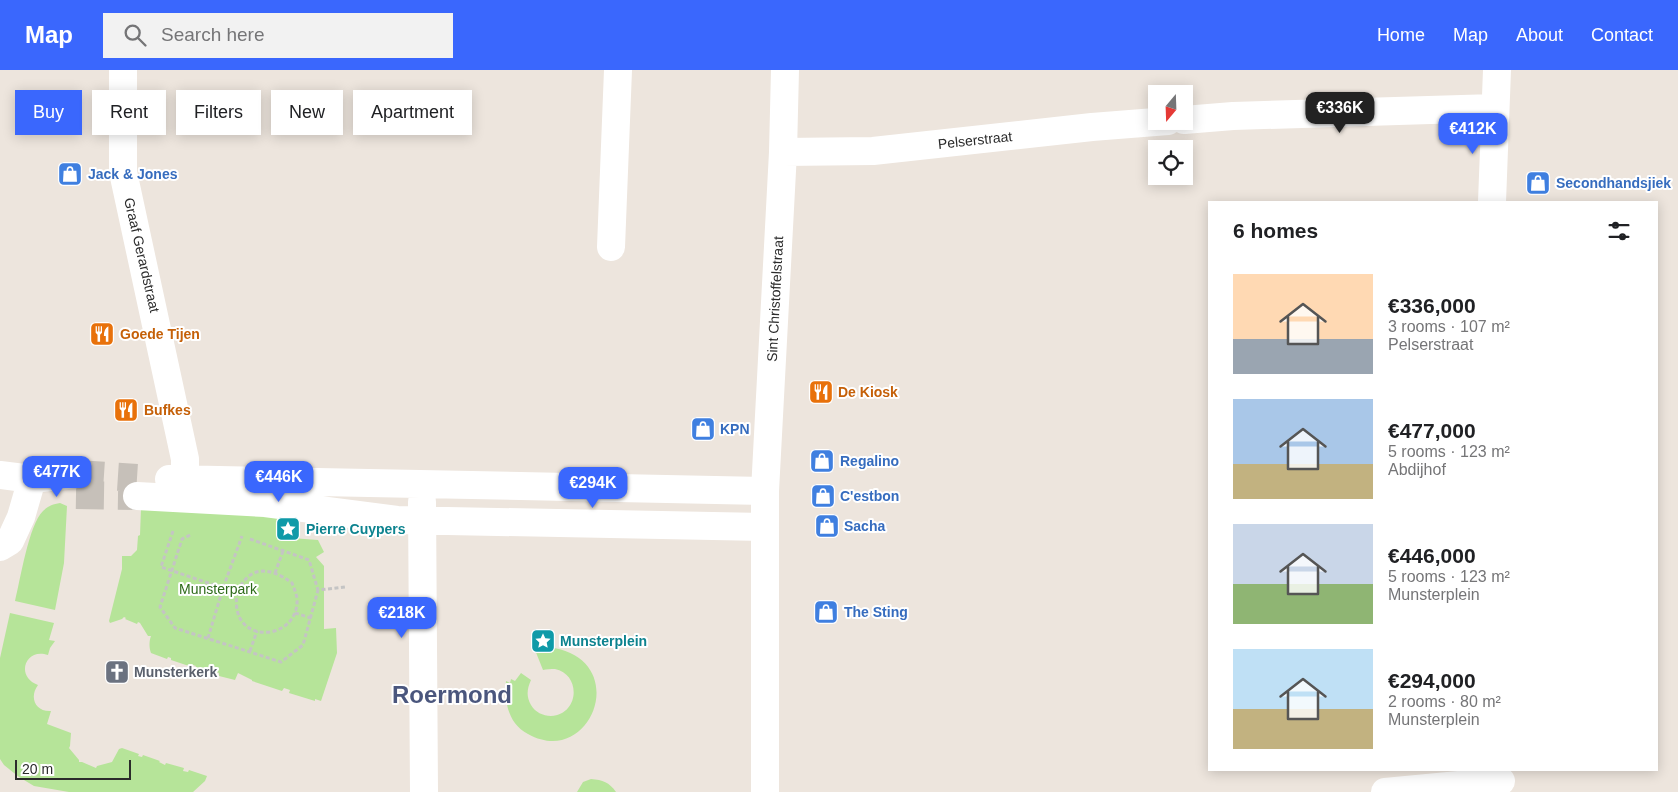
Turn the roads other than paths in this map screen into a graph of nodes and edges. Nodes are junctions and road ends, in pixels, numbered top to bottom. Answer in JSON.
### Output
{"nodes":[{"id":1,"x":123,"y":70,"type":"edge"},
{"id":2,"x":618,"y":70,"type":"edge"},
{"id":3,"x":785,"y":70,"type":"edge"},
{"id":4,"x":1497,"y":70,"type":"edge"},
{"id":5,"x":1495,"y":108,"type":"junction"},
{"id":6,"x":1193,"y":119,"type":"edge"},
{"id":7,"x":1148,"y":123,"type":"edge"},
{"id":8,"x":783,"y":152,"type":"junction"},
{"id":9,"x":1492,"y":201,"type":"edge"},
{"id":10,"x":611,"y":246,"type":"dead end"},
{"id":11,"x":76,"y":474,"type":"tunnel mouth"},
{"id":12,"x":0,"y":475,"type":"edge"},
{"id":13,"x":32,"y":479,"type":"junction"},
{"id":14,"x":422,"y":485,"type":"junction"},
{"id":15,"x":137,"y":487,"type":"tunnel mouth"},
{"id":16,"x":185,"y":489,"type":"junction"},
{"id":17,"x":765,"y":491,"type":"junction"},
{"id":18,"x":765,"y":527,"type":"junction"},
{"id":19,"x":0,"y":547,"type":"edge"},
{"id":20,"x":1501,"y":781,"type":"edge"},
{"id":21,"x":424,"y":792,"type":"edge"},
{"id":22,"x":765,"y":792,"type":"edge"},
{"id":23,"x":1385,"y":792,"type":"edge"}],
"edges":[{"from":1,"to":16,"type":"street","name":"Graaf Gerardstraat"},
{"from":2,"to":10,"type":"street"},
{"from":3,"to":8,"type":"street","name":"Sint Christoffelstraat"},
{"from":4,"to":5,"type":"street"},
{"from":5,"to":6,"type":"street"},
{"from":5,"to":9,"type":"street"},
{"from":7,"to":8,"type":"street","name":"Pelserstraat"},
{"from":8,"to":17,"type":"street","name":"Sint Christoffelstraat"},
{"from":11,"to":13,"type":"street"},
{"from":12,"to":13,"type":"street"},
{"from":13,"to":19,"type":"street"},
{"from":14,"to":16,"type":"street"},
{"from":14,"to":17,"type":"street"},
{"from":14,"to":21,"type":"street"},
{"from":15,"to":16,"type":"street"},
{"from":16,"to":18,"type":"street"},
{"from":17,"to":18,"type":"street","name":"Sint Christoffelstraat"},
{"from":18,"to":22,"type":"street"},
{"from":20,"to":23,"type":"street"}]}
